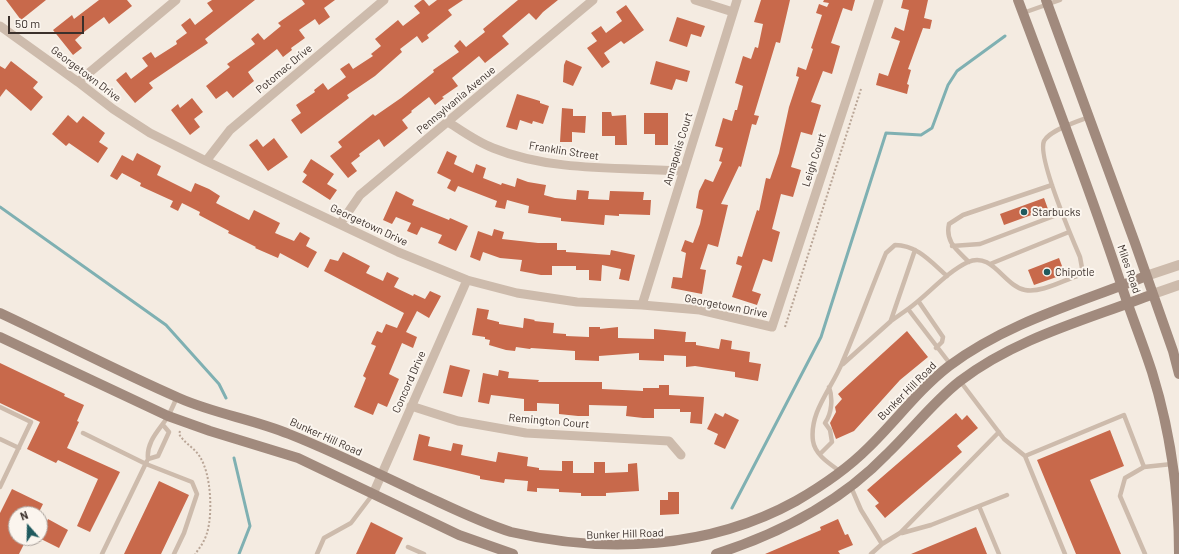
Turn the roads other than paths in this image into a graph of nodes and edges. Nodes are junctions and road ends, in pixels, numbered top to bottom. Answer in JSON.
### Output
{"nodes":[{"id":1,"x":176,"y":0,"type":"edge"},
{"id":2,"x":384,"y":0,"type":"edge"},
{"id":3,"x":593,"y":0,"type":"edge"},
{"id":4,"x":694,"y":0,"type":"edge"},
{"id":5,"x":737,"y":0,"type":"edge"},
{"id":6,"x":879,"y":0,"type":"edge"},
{"id":7,"x":1018,"y":0,"type":"edge"},
{"id":8,"x":1060,"y":0,"type":"edge"},
{"id":9,"x":1046,"y":2,"type":"edge"},
{"id":10,"x":733,"y":12,"type":"junction"},
{"id":11,"x":1023,"y":13,"type":"junction"},
{"id":12,"x":0,"y":26,"type":"edge"},
{"id":13,"x":78,"y":82,"type":"junction"},
{"id":14,"x":1089,"y":117,"type":"junction"},
{"id":15,"x":448,"y":122,"type":"junction"},
{"id":16,"x":1064,"y":126,"type":"junction"},
{"id":17,"x":206,"y":161,"type":"junction"},
{"id":18,"x":683,"y":172,"type":"junction"},
{"id":19,"x":1052,"y":185,"type":"junction"},
{"id":20,"x":1062,"y":213,"type":"junction"},
{"id":21,"x":340,"y":224,"type":"junction"},
{"id":22,"x":1069,"y":232,"type":"junction"},
{"id":23,"x":952,"y":246,"type":"junction"},
{"id":24,"x":915,"y":250,"type":"junction"},
{"id":25,"x":969,"y":262,"type":"junction"},
{"id":26,"x":990,"y":264,"type":"junction"},
{"id":27,"x":1179,"y":264,"type":"edge"},
{"id":28,"x":947,"y":276,"type":"junction"},
{"id":29,"x":1146,"y":276,"type":"junction"},
{"id":30,"x":467,"y":280,"type":"junction"},
{"id":31,"x":1122,"y":285,"type":"junction"},
{"id":32,"x":1179,"y":285,"type":"edge"},
{"id":33,"x":1153,"y":294,"type":"junction"},
{"id":34,"x":919,"y":302,"type":"junction"},
{"id":35,"x":642,"y":304,"type":"junction"},
{"id":36,"x":1128,"y":304,"type":"junction"},
{"id":37,"x":908,"y":309,"type":"junction"},
{"id":38,"x":0,"y":313,"type":"edge"},
{"id":39,"x":891,"y":321,"type":"junction"},
{"id":40,"x":772,"y":327,"type":"joint"},
{"id":41,"x":0,"y":337,"type":"edge"},
{"id":42,"x":936,"y":348,"type":"junction"},
{"id":43,"x":842,"y":365,"type":"junction"},
{"id":44,"x":951,"y":365,"type":"junction"},
{"id":45,"x":1179,"y":374,"type":"edge"},
{"id":46,"x":960,"y":381,"type":"junction"},
{"id":47,"x":829,"y":387,"type":"junction"},
{"id":48,"x":177,"y":397,"type":"junction"},
{"id":49,"x":411,"y":406,"type":"junction"},
{"id":50,"x":0,"y":407,"type":"edge"},
{"id":51,"x":165,"y":421,"type":"junction"},
{"id":52,"x":999,"y":432,"type":"junction"},
{"id":53,"x":83,"y":434,"type":"dead end"},
{"id":54,"x":0,"y":439,"type":"edge"},
{"id":55,"x":19,"y":448,"type":"junction"},
{"id":56,"x":820,"y":454,"type":"junction"},
{"id":57,"x":681,"y":455,"type":"dead end"},
{"id":58,"x":1024,"y":456,"type":"junction"},
{"id":59,"x":147,"y":462,"type":"junction"},
{"id":60,"x":1175,"y":464,"type":"edge"},
{"id":61,"x":1144,"y":467,"type":"junction"},
{"id":62,"x":841,"y":472,"type":"junction"},
{"id":63,"x":382,"y":475,"type":"junction"},
{"id":64,"x":2,"y":477,"type":"edge"},
{"id":65,"x":850,"y":485,"type":"junction"},
{"id":66,"x":0,"y":487,"type":"edge"},
{"id":67,"x":373,"y":494,"type":"junction"},
{"id":68,"x":1007,"y":495,"type":"dead end"},
{"id":69,"x":979,"y":506,"type":"junction"},
{"id":70,"x":900,"y":533,"type":"junction"},
{"id":71,"x":882,"y":544,"type":"junction"},
{"id":72,"x":408,"y":547,"type":"dead end"},
{"id":73,"x":494,"y":551,"type":"edge"},
{"id":74,"x":102,"y":554,"type":"edge"},
{"id":75,"x":174,"y":554,"type":"edge"},
{"id":76,"x":317,"y":554,"type":"edge"},
{"id":77,"x":424,"y":554,"type":"edge"},
{"id":78,"x":513,"y":554,"type":"edge"},
{"id":79,"x":716,"y":554,"type":"edge"},
{"id":80,"x":872,"y":554,"type":"edge"},
{"id":81,"x":999,"y":554,"type":"edge"},
{"id":82,"x":1065,"y":554,"type":"edge"},
{"id":83,"x":1145,"y":554,"type":"edge"},
{"id":84,"x":1179,"y":554,"type":"edge"}],
"edges":[{"from":1,"to":13,"type":"street"},
{"from":2,"to":17,"type":"street","name":"Potomac Drive"},
{"from":3,"to":15,"type":"street","name":"Pennsylvania Avenue"},
{"from":4,"to":10,"type":"street"},
{"from":5,"to":10,"type":"street","name":"Annapolis Court"},
{"from":6,"to":40,"type":"street","name":"Leigh Court"},
{"from":7,"to":11,"type":"main road","name":"Miles Road"},
{"from":8,"to":9,"type":"lane"},
{"from":9,"to":11,"type":"lane"},
{"from":9,"to":14,"type":"main road","name":"Miles Road"},
{"from":10,"to":18,"type":"street","name":"Annapolis Court"},
{"from":11,"to":16,"type":"main road","name":"Miles Road"},
{"from":12,"to":13,"type":"street","name":"Georgetown Drive"},
{"from":13,"to":17,"type":"street","name":"Georgetown Drive"},
{"from":14,"to":16,"type":"lane"},
{"from":14,"to":29,"type":"main road","name":"Miles Road"},
{"from":15,"to":18,"type":"street","name":"Franklin Street"},
{"from":15,"to":21,"type":"street","name":"Pennsylvania Avenue"},
{"from":16,"to":19,"type":"lane"},
{"from":16,"to":31,"type":"main road","name":"Miles Road"},
{"from":17,"to":21,"type":"street","name":"Georgetown Drive"},
{"from":18,"to":35,"type":"street","name":"Annapolis Court"},
{"from":19,"to":20,"type":"lane"},
{"from":19,"to":23,"type":"lane"},
{"from":20,"to":22,"type":"lane"},
{"from":20,"to":23,"type":"lane"},
{"from":21,"to":30,"type":"street","name":"Georgetown Drive"},
{"from":22,"to":26,"type":"lane"},
{"from":22,"to":26,"type":"lane"},
{"from":23,"to":25,"type":"lane"},
{"from":24,"to":28,"type":"lane"},
{"from":24,"to":39,"type":"lane"},
{"from":24,"to":43,"type":"lane"},
{"from":25,"to":26,"type":"lane"},
{"from":25,"to":28,"type":"lane"},
{"from":27,"to":29,"type":"street"},
{"from":28,"to":34,"type":"lane"},
{"from":29,"to":31,"type":"main road","name":"Bunker Hill Road"},
{"from":29,"to":33,"type":"main road","name":"Miles Road"},
{"from":30,"to":35,"type":"street","name":"Georgetown Drive"},
{"from":30,"to":49,"type":"street","name":"Concord Drive"},
{"from":31,"to":36,"type":"main road","name":"Miles Road"},
{"from":31,"to":44,"type":"main road","name":"Bunker Hill Road"},
{"from":32,"to":33,"type":"street"},
{"from":33,"to":36,"type":"main road"},
{"from":33,"to":45,"type":"main road","name":"Miles Road"},
{"from":34,"to":37,"type":"lane"},
{"from":34,"to":42,"type":"lane"},
{"from":35,"to":40,"type":"street","name":"Georgetown Drive"},
{"from":36,"to":46,"type":"main road"},
{"from":36,"to":60,"type":"main road","name":"Miles Road"},
{"from":37,"to":39,"type":"lane"},
{"from":37,"to":42,"type":"lane"},
{"from":38,"to":48,"type":"main road","name":"Bunker Hill Road"},
{"from":39,"to":43,"type":"lane"},
{"from":41,"to":51,"type":"main road"},
{"from":42,"to":44,"type":"lane"},
{"from":43,"to":47,"type":"lane"},
{"from":44,"to":46,"type":"main road"},
{"from":44,"to":62,"type":"main road","name":"Bunker Hill Road"},
{"from":46,"to":52,"type":"lane"},
{"from":46,"to":65,"type":"main road"},
{"from":47,"to":56,"type":"lane"},
{"from":47,"to":56,"type":"lane"},
{"from":48,"to":51,"type":"lane"},
{"from":48,"to":63,"type":"main road","name":"Bunker Hill Road"},
{"from":49,"to":57,"type":"street","name":"Remington Court"},
{"from":49,"to":63,"type":"street","name":"Concord Drive"},
{"from":50,"to":55,"type":"lane"},
{"from":51,"to":59,"type":"lane"},
{"from":51,"to":59,"type":"lane"},
{"from":51,"to":67,"type":"main road"},
{"from":52,"to":58,"type":"lane"},
{"from":52,"to":70,"type":"lane"},
{"from":53,"to":59,"type":"lane"},
{"from":54,"to":55,"type":"lane"},
{"from":55,"to":64,"type":"lane"},
{"from":56,"to":62,"type":"lane"},
{"from":58,"to":61,"type":"lane"},
{"from":58,"to":82,"type":"lane"},
{"from":59,"to":74,"type":"lane"},
{"from":59,"to":75,"type":"lane"},
{"from":60,"to":61,"type":"lane"},
{"from":60,"to":84,"type":"main road","name":"Miles Road"},
{"from":61,"to":83,"type":"lane"},
{"from":62,"to":63,"type":"main road","name":"Bunker Hill Road"},
{"from":62,"to":65,"type":"main road"},
{"from":63,"to":67,"type":"street","name":"Concord Drive"},
{"from":64,"to":66,"type":"lane"},
{"from":65,"to":71,"type":"lane"},
{"from":65,"to":79,"type":"main road"},
{"from":67,"to":73,"type":"main road"},
{"from":67,"to":76,"type":"lane"},
{"from":68,"to":69,"type":"lane"},
{"from":69,"to":70,"type":"lane"},
{"from":69,"to":81,"type":"lane"},
{"from":70,"to":71,"type":"lane"},
{"from":71,"to":80,"type":"lane"},
{"from":72,"to":77,"type":"lane"},
{"from":73,"to":78,"type":"main road"}]}
